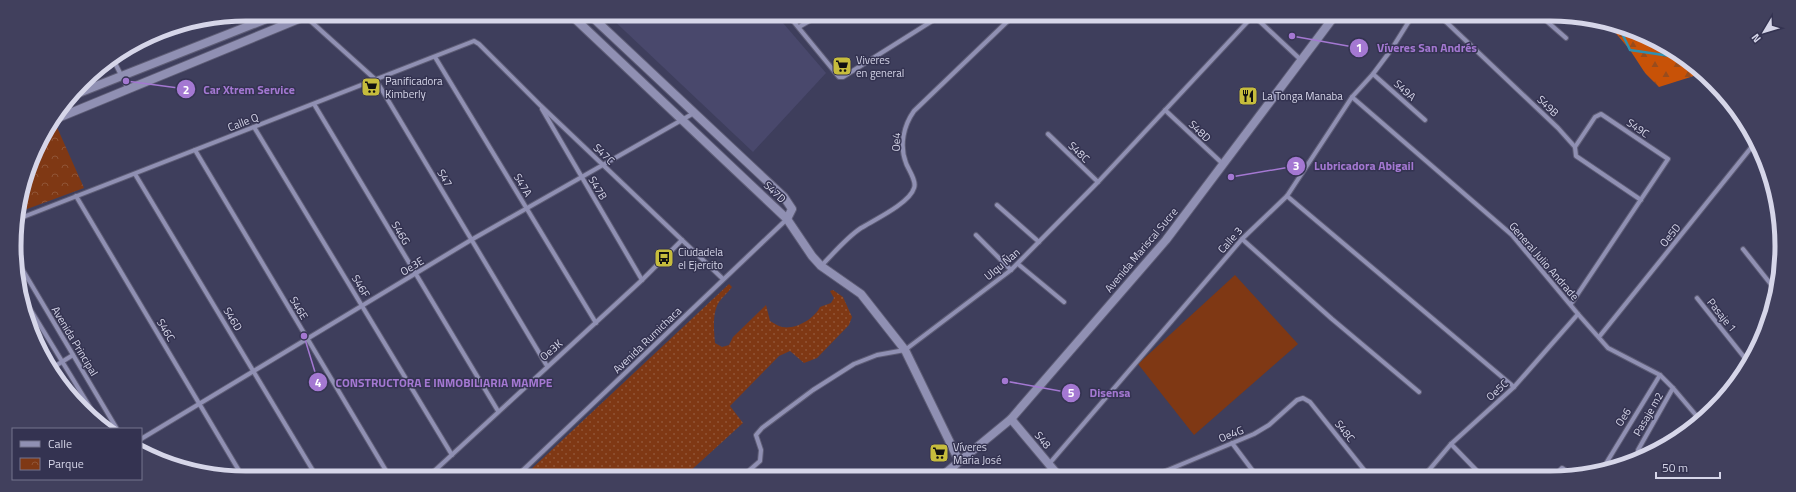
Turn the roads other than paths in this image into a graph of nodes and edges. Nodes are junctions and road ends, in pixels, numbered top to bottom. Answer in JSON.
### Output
{"nodes":[{"id":1,"x":261,"y":21,"type":"edge"},
{"id":2,"x":293,"y":21,"type":"edge"},
{"id":3,"x":314,"y":21,"type":"edge"},
{"id":4,"x":577,"y":21,"type":"edge"},
{"id":5,"x":596,"y":21,"type":"edge"},
{"id":6,"x":794,"y":21,"type":"edge"},
{"id":7,"x":809,"y":21,"type":"edge"},
{"id":8,"x":932,"y":21,"type":"edge"},
{"id":9,"x":1007,"y":21,"type":"edge"},
{"id":10,"x":1249,"y":21,"type":"edge"},
{"id":11,"x":1257,"y":21,"type":"edge"},
{"id":12,"x":1331,"y":21,"type":"edge"},
{"id":13,"x":1409,"y":21,"type":"edge"},
{"id":14,"x":1445,"y":21,"type":"edge"},
{"id":15,"x":1546,"y":21,"type":"edge"},
{"id":16,"x":799,"y":27,"type":"junction"},
{"id":17,"x":1566,"y":38,"type":"dead end"},
{"id":18,"x":474,"y":41,"type":"joint"},
{"id":19,"x":435,"y":57,"type":"junction"},
{"id":20,"x":1301,"y":60,"type":"junction"},
{"id":21,"x":115,"y":63,"type":"edge"},
{"id":22,"x":1373,"y":74,"type":"junction"},
{"id":23,"x":122,"y":75,"type":"junction"},
{"id":24,"x":376,"y":80,"type":"junction"},
{"id":25,"x":128,"y":89,"type":"junction"},
{"id":26,"x":83,"y":91,"type":"edge"},
{"id":27,"x":1352,"y":97,"type":"junction"},
{"id":28,"x":314,"y":104,"type":"junction"},
{"id":29,"x":540,"y":105,"type":"junction"},
{"id":30,"x":1165,"y":110,"type":"junction"},
{"id":31,"x":694,"y":112,"type":"junction"},
{"id":32,"x":62,"y":116,"type":"edge"},
{"id":33,"x":682,"y":120,"type":"junction"},
{"id":34,"x":1425,"y":120,"type":"dead end"},
{"id":35,"x":254,"y":127,"type":"junction"},
{"id":36,"x":1048,"y":134,"type":"dead end"},
{"id":37,"x":1752,"y":146,"type":"edge"},
{"id":38,"x":1575,"y":147,"type":"junction"},
{"id":39,"x":195,"y":150,"type":"junction"},
{"id":40,"x":602,"y":164,"type":"junction"},
{"id":41,"x":1224,"y":164,"type":"junction"},
{"id":42,"x":135,"y":174,"type":"junction"},
{"id":43,"x":581,"y":177,"type":"junction"},
{"id":44,"x":1098,"y":182,"type":"junction"},
{"id":45,"x":76,"y":196,"type":"junction"},
{"id":46,"x":1287,"y":196,"type":"junction"},
{"id":47,"x":1641,"y":200,"type":"junction"},
{"id":48,"x":997,"y":205,"type":"dead end"},
{"id":49,"x":526,"y":208,"type":"junction"},
{"id":50,"x":23,"y":217,"type":"edge"},
{"id":51,"x":787,"y":219,"type":"junction"},
{"id":52,"x":976,"y":235,"type":"dead end"},
{"id":53,"x":1242,"y":239,"type":"junction"},
{"id":54,"x":471,"y":240,"type":"junction"},
{"id":55,"x":682,"y":240,"type":"junction"},
{"id":56,"x":1039,"y":242,"type":"junction"},
{"id":57,"x":1744,"y":249,"type":"dead end"},
{"id":58,"x":1018,"y":264,"type":"junction"},
{"id":59,"x":821,"y":266,"type":"junction"},
{"id":60,"x":22,"y":269,"type":"edge"},
{"id":61,"x":1011,"y":270,"type":"junction"},
{"id":62,"x":416,"y":274,"type":"junction"},
{"id":63,"x":723,"y":279,"type":"junction"},
{"id":64,"x":642,"y":280,"type":"junction"},
{"id":65,"x":1772,"y":285,"type":"edge"},
{"id":66,"x":1697,"y":298,"type":"dead end"},
{"id":67,"x":1064,"y":302,"type":"dead end"},
{"id":68,"x":1571,"y":304,"type":"junction"},
{"id":69,"x":362,"y":306,"type":"junction"},
{"id":70,"x":31,"y":309,"type":"edge"},
{"id":71,"x":1578,"y":314,"type":"junction"},
{"id":72,"x":596,"y":323,"type":"junction"},
{"id":73,"x":1599,"y":337,"type":"junction"},
{"id":74,"x":308,"y":339,"type":"junction"},
{"id":75,"x":905,"y":350,"type":"junction"},
{"id":76,"x":73,"y":355,"type":"junction"},
{"id":77,"x":1745,"y":358,"type":"edge"},
{"id":78,"x":63,"y":362,"type":"junction"},
{"id":79,"x":56,"y":366,"type":"edge"},
{"id":80,"x":547,"y":366,"type":"junction"},
{"id":81,"x":254,"y":371,"type":"junction"},
{"id":82,"x":1660,"y":375,"type":"junction"},
{"id":83,"x":1514,"y":387,"type":"junction"},
{"id":84,"x":1674,"y":388,"type":"junction"},
{"id":85,"x":1419,"y":392,"type":"dead end"},
{"id":86,"x":1306,"y":398,"type":"joint"},
{"id":87,"x":200,"y":404,"type":"junction"},
{"id":88,"x":91,"y":409,"type":"edge"},
{"id":89,"x":498,"y":412,"type":"junction"},
{"id":90,"x":1697,"y":416,"type":"edge"},
{"id":91,"x":1011,"y":419,"type":"junction"},
{"id":92,"x":117,"y":428,"type":"edge"},
{"id":93,"x":142,"y":438,"type":"edge"},
{"id":94,"x":1232,"y":443,"type":"junction"},
{"id":95,"x":1451,"y":444,"type":"junction"},
{"id":96,"x":1638,"y":450,"type":"dead end"},
{"id":97,"x":452,"y":455,"type":"junction"},
{"id":98,"x":959,"y":461,"type":"junction"},
{"id":99,"x":1049,"y":464,"type":"junction"},
{"id":100,"x":1606,"y":464,"type":"edge"},
{"id":101,"x":239,"y":471,"type":"edge"},
{"id":102,"x":314,"y":471,"type":"edge"},
{"id":103,"x":386,"y":471,"type":"edge"},
{"id":104,"x":434,"y":471,"type":"edge"},
{"id":105,"x":522,"y":471,"type":"edge"},
{"id":106,"x":749,"y":471,"type":"edge"},
{"id":107,"x":948,"y":471,"type":"edge"},
{"id":108,"x":1055,"y":471,"type":"edge"},
{"id":109,"x":1166,"y":471,"type":"edge"},
{"id":110,"x":1252,"y":471,"type":"edge"},
{"id":111,"x":1365,"y":471,"type":"edge"},
{"id":112,"x":1428,"y":471,"type":"edge"},
{"id":113,"x":1477,"y":471,"type":"edge"}],
"edges":[{"from":1,"to":23,"type":"street"},
{"from":2,"to":25,"type":"street"},
{"from":3,"to":24,"type":"street","name":"S47"},
{"from":4,"to":33,"type":"street","name":"S47D"},
{"from":5,"to":31,"type":"street","name":"S47D"},
{"from":6,"to":16,"type":"street"},
{"from":7,"to":16,"type":"street"},
{"from":8,"to":16,"type":"street"},
{"from":9,"to":59,"type":"street","name":"Oe4"},
{"from":10,"to":30,"type":"street","name":"Ulqu Ñan"},
{"from":11,"to":20,"type":"street"},
{"from":12,"to":20,"type":"street","name":"Avenida Mariscal Sucre"},
{"from":13,"to":22,"type":"street","name":"Calle 3"},
{"from":14,"to":38,"type":"street","name":"S49B"},
{"from":15,"to":17,"type":"street"},
{"from":18,"to":19,"type":"street","name":"Calle Q"},
{"from":18,"to":29,"type":"street","name":"S47C"},
{"from":19,"to":24,"type":"street","name":"Calle Q"},
{"from":19,"to":49,"type":"street","name":"S47A"},
{"from":20,"to":41,"type":"street","name":"Avenida Mariscal Sucre"},
{"from":21,"to":23,"type":"street"},
{"from":22,"to":27,"type":"street","name":"Calle 3"},
{"from":22,"to":34,"type":"street","name":"S49A"},
{"from":23,"to":25,"type":"street"},
{"from":23,"to":26,"type":"street"},
{"from":24,"to":28,"type":"street","name":"Calle Q"},
{"from":24,"to":54,"type":"street","name":"S47"},
{"from":25,"to":32,"type":"street"},
{"from":27,"to":46,"type":"street","name":"Calle 3"},
{"from":27,"to":68,"type":"street","name":"General Julio Andrade"},
{"from":28,"to":35,"type":"street","name":"Calle Q"},
{"from":28,"to":62,"type":"street","name":"S46G"},
{"from":29,"to":40,"type":"street","name":"S47C"},
{"from":29,"to":43,"type":"street","name":"S47B"},
{"from":30,"to":41,"type":"street","name":"S48D"},
{"from":30,"to":44,"type":"street","name":"Ulqu Ñan"},
{"from":31,"to":33,"type":"street","name":"Oe3E"},
{"from":31,"to":51,"type":"street","name":"S47D"},
{"from":33,"to":40,"type":"street","name":"Oe3E"},
{"from":33,"to":51,"type":"street","name":"S47D"},
{"from":35,"to":39,"type":"street","name":"Calle Q"},
{"from":35,"to":69,"type":"street","name":"S46F"},
{"from":36,"to":44,"type":"street","name":"S48C"},
{"from":37,"to":73,"type":"street","name":"Oe5D"},
{"from":38,"to":47,"type":"street","name":"S49B"},
{"from":38,"to":47,"type":"street","name":"S49C"},
{"from":39,"to":42,"type":"street","name":"Calle Q"},
{"from":39,"to":74,"type":"street","name":"S46E"},
{"from":40,"to":43,"type":"street","name":"Oe3E"},
{"from":40,"to":55,"type":"street","name":"S47C"},
{"from":41,"to":91,"type":"street","name":"Avenida Mariscal Sucre"},
{"from":42,"to":45,"type":"street","name":"Calle Q"},
{"from":42,"to":81,"type":"street","name":"S46D"},
{"from":43,"to":49,"type":"street","name":"Oe3E"},
{"from":43,"to":64,"type":"street","name":"S47B"},
{"from":44,"to":56,"type":"street","name":"Ulqu Ñan"},
{"from":45,"to":50,"type":"street","name":"Calle Q"},
{"from":45,"to":87,"type":"street","name":"S46C"},
{"from":46,"to":53,"type":"street","name":"Calle 3"},
{"from":46,"to":83,"type":"street"},
{"from":47,"to":68,"type":"street"},
{"from":48,"to":56,"type":"street"},
{"from":49,"to":54,"type":"street","name":"Oe3E"},
{"from":49,"to":72,"type":"street","name":"S47A"},
{"from":51,"to":59,"type":"street"},
{"from":51,"to":63,"type":"street","name":"Avenida Rumichaca"},
{"from":52,"to":61,"type":"street"},
{"from":53,"to":85,"type":"street"},
{"from":53,"to":99,"type":"street","name":"Calle 3"},
{"from":54,"to":62,"type":"street","name":"Oe3E"},
{"from":54,"to":80,"type":"street","name":"S47"},
{"from":55,"to":63,"type":"street","name":"S47C"},
{"from":55,"to":64,"type":"street","name":"Oe3K"},
{"from":56,"to":58,"type":"street","name":"Ulqu Ñan"},
{"from":57,"to":65,"type":"street"},
{"from":58,"to":61,"type":"street","name":"Ulqu Ñan"},
{"from":58,"to":67,"type":"street"},
{"from":59,"to":75,"type":"street"},
{"from":60,"to":76,"type":"street","name":"Avenida Principal"},
{"from":61,"to":75,"type":"street","name":"Ulqu Ñan"},
{"from":62,"to":69,"type":"street","name":"Oe3E"},
{"from":62,"to":89,"type":"street","name":"S46G"},
{"from":63,"to":105,"type":"street","name":"Avenida Rumichaca"},
{"from":64,"to":72,"type":"street","name":"Oe3K"},
{"from":66,"to":77,"type":"street","name":"Pasaje 1"},
{"from":68,"to":71,"type":"street","name":"General Julio Andrade"},
{"from":69,"to":74,"type":"street","name":"Oe3E"},
{"from":69,"to":97,"type":"street","name":"S46F"},
{"from":70,"to":78,"type":"street","name":"Avenida Principal"},
{"from":71,"to":73,"type":"street","name":"General Julio Andrade"},
{"from":71,"to":83,"type":"street","name":"Oe5C"},
{"from":72,"to":80,"type":"street","name":"Oe3K"},
{"from":73,"to":82,"type":"street","name":"General Julio Andrade"},
{"from":74,"to":81,"type":"street","name":"Oe3E"},
{"from":74,"to":103,"type":"street","name":"S46E"},
{"from":75,"to":98,"type":"street"},
{"from":75,"to":106,"type":"street","name":"Ulqu Ñan"},
{"from":76,"to":78,"type":"street"},
{"from":76,"to":92,"type":"street","name":"Avenida Principal"},
{"from":78,"to":79,"type":"street"},
{"from":78,"to":88,"type":"street","name":"Avenida Principal"},
{"from":80,"to":89,"type":"street","name":"Oe3K"},
{"from":81,"to":87,"type":"street","name":"Oe3E"},
{"from":81,"to":102,"type":"street","name":"S46D"},
{"from":82,"to":84,"type":"street","name":"General Julio Andrade"},
{"from":82,"to":100,"type":"street","name":"Oe6"},
{"from":83,"to":95,"type":"street","name":"Oe5C"},
{"from":84,"to":90,"type":"street","name":"General Julio Andrade"},
{"from":84,"to":96,"type":"street","name":"Pasaje m2"},
{"from":86,"to":94,"type":"street","name":"Oe4G"},
{"from":86,"to":111,"type":"street","name":"S48C"},
{"from":87,"to":93,"type":"street","name":"Oe3E"},
{"from":87,"to":101,"type":"street","name":"S46C"},
{"from":89,"to":97,"type":"street","name":"Oe3K"},
{"from":91,"to":98,"type":"street","name":"Avenida Mariscal Sucre"},
{"from":91,"to":99,"type":"street","name":"S48"},
{"from":94,"to":109,"type":"street","name":"Oe4G"},
{"from":94,"to":110,"type":"street"},
{"from":95,"to":112,"type":"street","name":"Oe5C"},
{"from":95,"to":113,"type":"street"},
{"from":97,"to":104,"type":"street","name":"Oe3K"},
{"from":98,"to":107,"type":"street","name":"Avenida Mariscal Sucre"},
{"from":99,"to":108,"type":"street","name":"S48"}]}
